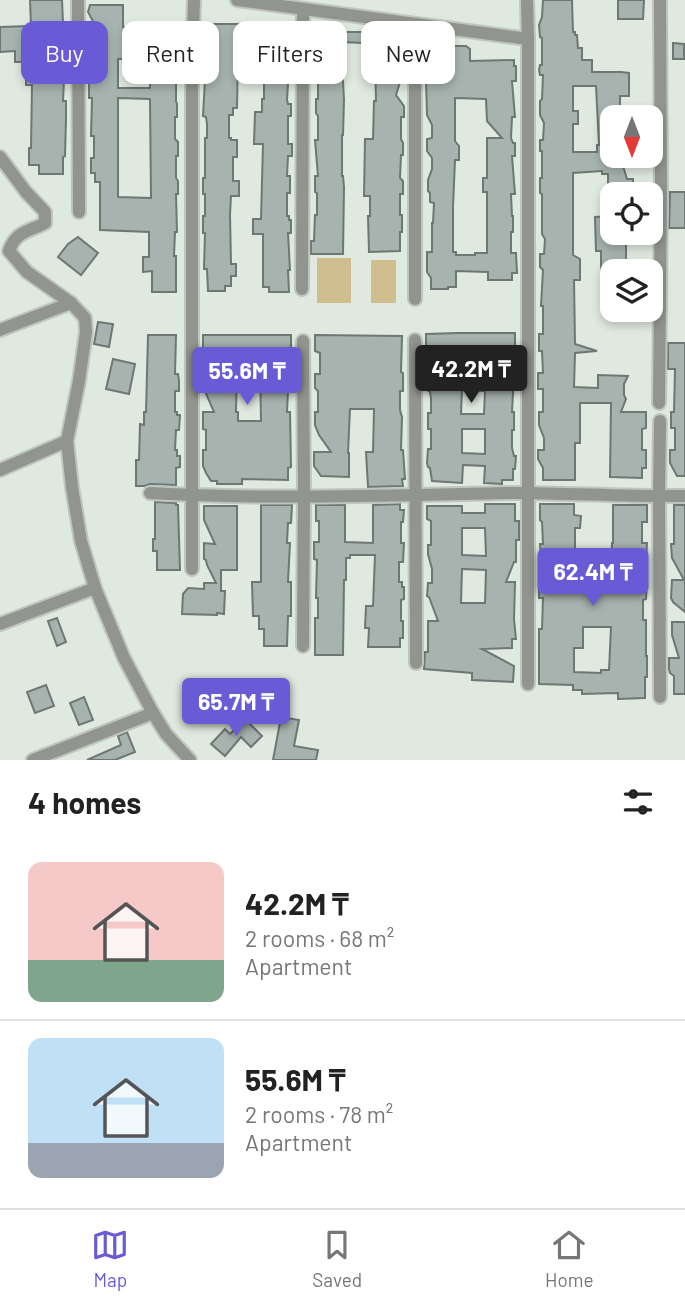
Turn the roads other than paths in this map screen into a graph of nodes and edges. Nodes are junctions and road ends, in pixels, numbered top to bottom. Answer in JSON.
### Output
{"nodes":[{"id":1,"x":78,"y":0,"type":"edge"},
{"id":2,"x":194,"y":0,"type":"edge"},
{"id":3,"x":237,"y":0,"type":"edge"},
{"id":4,"x":527,"y":0,"type":"edge"},
{"id":5,"x":660,"y":0,"type":"edge"},
{"id":6,"x":303,"y":9,"type":"junction"},
{"id":7,"x":393,"y":21,"type":"edge"},
{"id":8,"x":455,"y":29,"type":"edge"},
{"id":9,"x":528,"y":39,"type":"junction"},
{"id":10,"x":415,"y":84,"type":"edge"},
{"id":11,"x":0,"y":157,"type":"edge"},
{"id":12,"x":79,"y":212,"type":"dead end"},
{"id":13,"x":302,"y":289,"type":"dead end"},
{"id":14,"x":415,"y":299,"type":"dead end"},
{"id":15,"x":71,"y":303,"type":"junction"},
{"id":16,"x":0,"y":330,"type":"edge"},
{"id":17,"x":415,"y":340,"type":"dead end"},
{"id":18,"x":303,"y":341,"type":"dead end"},
{"id":19,"x":659,"y":402,"type":"dead end"},
{"id":20,"x":660,"y":421,"type":"dead end"},
{"id":21,"x":67,"y":441,"type":"junction"},
{"id":22,"x":0,"y":470,"type":"edge"},
{"id":23,"x":528,"y":493,"type":"junction"},
{"id":24,"x":150,"y":494,"type":"dead end"},
{"id":25,"x":416,"y":494,"type":"junction"},
{"id":26,"x":304,"y":495,"type":"junction"},
{"id":27,"x":191,"y":496,"type":"junction"},
{"id":28,"x":659,"y":496,"type":"junction"},
{"id":29,"x":685,"y":496,"type":"edge"},
{"id":30,"x":192,"y":569,"type":"dead end"},
{"id":31,"x":95,"y":588,"type":"junction"},
{"id":32,"x":0,"y":624,"type":"edge"},
{"id":33,"x":303,"y":646,"type":"dead end"},
{"id":34,"x":416,"y":663,"type":"dead end"},
{"id":35,"x":528,"y":684,"type":"dead end"},
{"id":36,"x":660,"y":698,"type":"dead end"},
{"id":37,"x":153,"y":713,"type":"junction"},
{"id":38,"x":33,"y":760,"type":"edge"},
{"id":39,"x":190,"y":760,"type":"edge"}],
"edges":[{"from":1,"to":12,"type":"street"},
{"from":2,"to":27,"type":"street"},
{"from":3,"to":6,"type":"street"},
{"from":4,"to":9,"type":"street"},
{"from":5,"to":19,"type":"street"},
{"from":6,"to":7,"type":"street"},
{"from":6,"to":13,"type":"street"},
{"from":8,"to":9,"type":"street"},
{"from":9,"to":23,"type":"street"},
{"from":10,"to":14,"type":"street"},
{"from":11,"to":15,"type":"street"},
{"from":15,"to":16,"type":"street"},
{"from":15,"to":21,"type":"street"},
{"from":17,"to":25,"type":"street"},
{"from":18,"to":26,"type":"street"},
{"from":20,"to":28,"type":"street"},
{"from":21,"to":22,"type":"street"},
{"from":21,"to":31,"type":"street"},
{"from":23,"to":25,"type":"street"},
{"from":23,"to":28,"type":"street"},
{"from":23,"to":35,"type":"street"},
{"from":24,"to":27,"type":"street"},
{"from":25,"to":26,"type":"street"},
{"from":25,"to":34,"type":"street"},
{"from":26,"to":27,"type":"street"},
{"from":26,"to":33,"type":"street"},
{"from":27,"to":30,"type":"street"},
{"from":28,"to":29,"type":"street"},
{"from":28,"to":36,"type":"street"},
{"from":31,"to":32,"type":"street"},
{"from":31,"to":37,"type":"street"},
{"from":37,"to":38,"type":"street"},
{"from":37,"to":39,"type":"street"}]}
